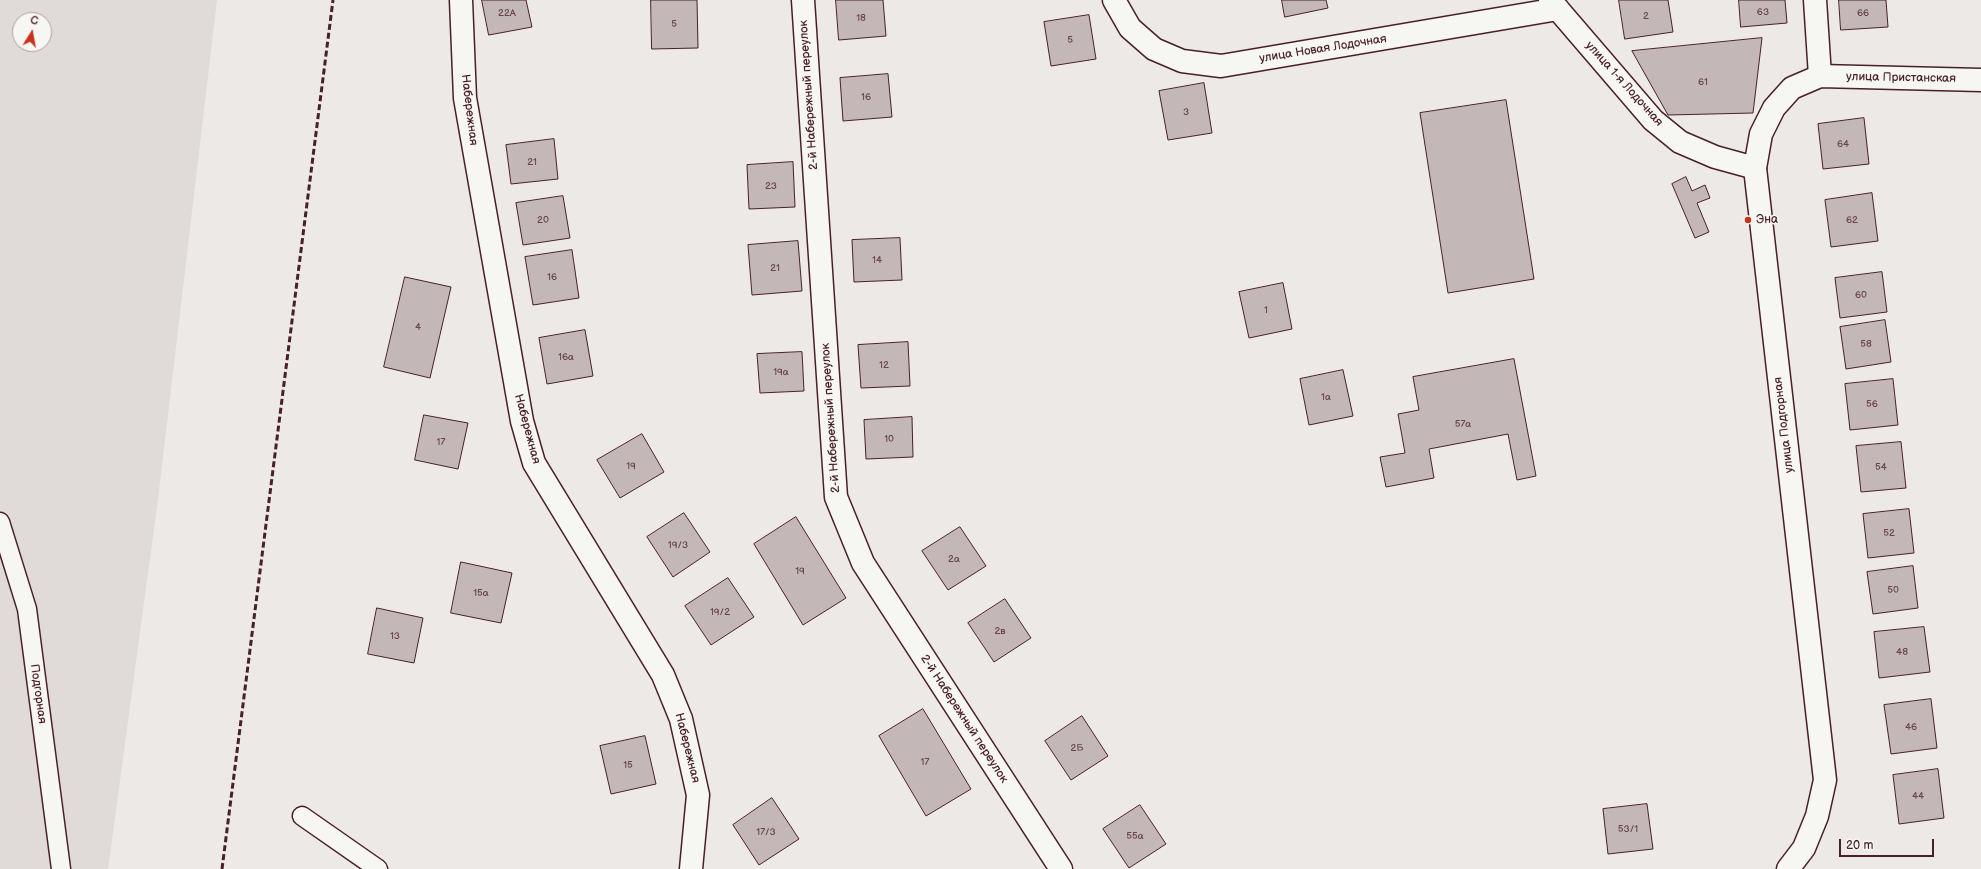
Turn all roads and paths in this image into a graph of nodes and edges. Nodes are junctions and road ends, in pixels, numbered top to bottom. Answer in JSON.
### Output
{"nodes":[{"id":1,"x":461,"y":0,"type":"edge"},
{"id":2,"x":803,"y":0,"type":"edge"},
{"id":3,"x":1114,"y":0,"type":"edge"},
{"id":4,"x":1815,"y":0,"type":"edge"},
{"id":5,"x":1554,"y":5,"type":"edge"},
{"id":6,"x":1820,"y":76,"type":"junction"},
{"id":7,"x":1981,"y":80,"type":"edge"},
{"id":8,"x":1754,"y":168,"type":"junction"},
{"id":9,"x":0,"y":522,"type":"edge"},
{"id":10,"x":302,"y":816,"type":"dead end"},
{"id":11,"x":61,"y":869,"type":"edge"},
{"id":12,"x":378,"y":869,"type":"edge"},
{"id":13,"x":691,"y":869,"type":"edge"},
{"id":14,"x":1061,"y":869,"type":"edge"},
{"id":15,"x":1788,"y":869,"type":"edge"}],
"edges":[{"from":1,"to":13,"type":"street","name":"Набережная"},
{"from":2,"to":14,"type":"street","name":"2-й Набережный переулок"},
{"from":3,"to":5,"type":"street","name":"улица Новая Лодочная"},
{"from":4,"to":6,"type":"street"},
{"from":5,"to":8,"type":"street","name":"улица 1-я Лодочная"},
{"from":6,"to":7,"type":"street","name":"улица Пристанская"},
{"from":6,"to":8,"type":"street","name":"улица Подгорная"},
{"from":8,"to":15,"type":"street","name":"улица Подгорная"},
{"from":9,"to":11,"type":"lane","name":"Подгорная"},
{"from":10,"to":12,"type":"lane"}]}
